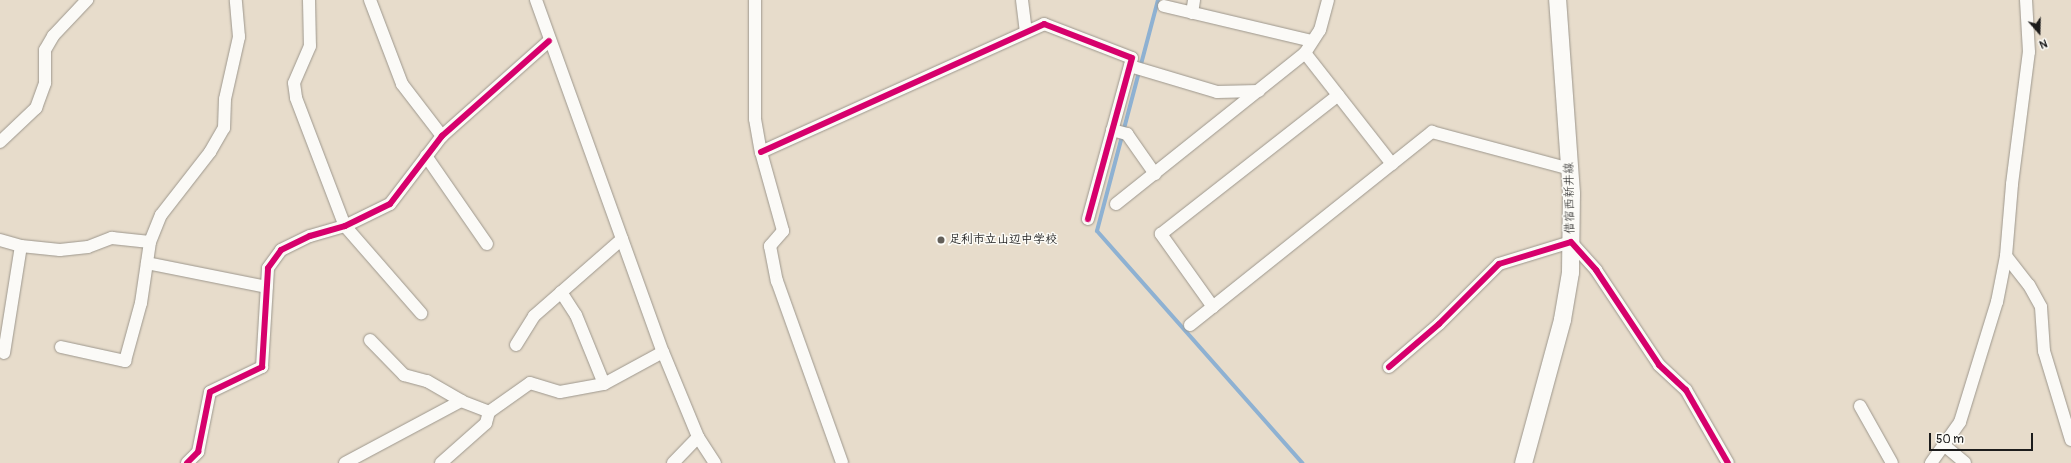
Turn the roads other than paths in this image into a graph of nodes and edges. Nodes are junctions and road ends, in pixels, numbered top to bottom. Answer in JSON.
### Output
{"nodes":[{"id":1,"x":87,"y":0,"type":"edge"},
{"id":2,"x":236,"y":0,"type":"edge"},
{"id":3,"x":309,"y":0,"type":"edge"},
{"id":4,"x":370,"y":0,"type":"edge"},
{"id":5,"x":536,"y":0,"type":"edge"},
{"id":6,"x":755,"y":0,"type":"edge"},
{"id":7,"x":1022,"y":0,"type":"edge"},
{"id":8,"x":1194,"y":0,"type":"edge"},
{"id":9,"x":1328,"y":0,"type":"edge"},
{"id":10,"x":1557,"y":0,"type":"edge"},
{"id":11,"x":2026,"y":0,"type":"edge"},
{"id":12,"x":1164,"y":6,"type":"dead end"},
{"id":13,"x":1192,"y":12,"type":"junction"},
{"id":14,"x":1026,"y":32,"type":"junction"},
{"id":15,"x":549,"y":41,"type":"junction"},
{"id":16,"x":1312,"y":41,"type":"junction"},
{"id":17,"x":1305,"y":52,"type":"junction"},
{"id":18,"x":1130,"y":66,"type":"junction"},
{"id":19,"x":1259,"y":91,"type":"junction"},
{"id":20,"x":1338,"y":95,"type":"junction"},
{"id":21,"x":1112,"y":130,"type":"junction"},
{"id":22,"x":442,"y":136,"type":"junction"},
{"id":23,"x":0,"y":142,"type":"edge"},
{"id":24,"x":761,"y":152,"type":"junction"},
{"id":25,"x":426,"y":156,"type":"junction"},
{"id":26,"x":1392,"y":164,"type":"junction"},
{"id":27,"x":1570,"y":169,"type":"junction"},
{"id":28,"x":1155,"y":174,"type":"junction"},
{"id":29,"x":1116,"y":204,"type":"dead end"},
{"id":30,"x":1088,"y":219,"type":"dead end"},
{"id":31,"x":345,"y":226,"type":"junction"},
{"id":32,"x":622,"y":239,"type":"junction"},
{"id":33,"x":0,"y":240,"type":"edge"},
{"id":34,"x":150,"y":242,"type":"junction"},
{"id":35,"x":1571,"y":242,"type":"junction"},
{"id":36,"x":487,"y":244,"type":"dead end"},
{"id":37,"x":21,"y":246,"type":"junction"},
{"id":38,"x":2006,"y":256,"type":"junction"},
{"id":39,"x":147,"y":263,"type":"junction"},
{"id":40,"x":267,"y":287,"type":"junction"},
{"id":41,"x":561,"y":292,"type":"junction"},
{"id":42,"x":1213,"y":307,"type":"junction"},
{"id":43,"x":421,"y":313,"type":"dead end"},
{"id":44,"x":1190,"y":325,"type":"dead end"},
{"id":45,"x":370,"y":340,"type":"dead end"},
{"id":46,"x":516,"y":345,"type":"dead end"},
{"id":47,"x":61,"y":347,"type":"dead end"},
{"id":48,"x":663,"y":352,"type":"junction"},
{"id":49,"x":4,"y":353,"type":"dead end"},
{"id":50,"x":1389,"y":367,"type":"dead end"},
{"id":51,"x":604,"y":384,"type":"junction"},
{"id":52,"x":461,"y":401,"type":"junction"},
{"id":53,"x":1860,"y":406,"type":"dead end"},
{"id":54,"x":489,"y":412,"type":"junction"},
{"id":55,"x":698,"y":437,"type":"junction"},
{"id":56,"x":2071,"y":440,"type":"edge"},
{"id":57,"x":1945,"y":446,"type":"junction"},
{"id":58,"x":187,"y":463,"type":"edge"},
{"id":59,"x":345,"y":463,"type":"edge"},
{"id":60,"x":441,"y":463,"type":"edge"},
{"id":61,"x":673,"y":463,"type":"edge"},
{"id":62,"x":715,"y":463,"type":"edge"},
{"id":63,"x":842,"y":463,"type":"edge"},
{"id":64,"x":1523,"y":463,"type":"edge"},
{"id":65,"x":1728,"y":463,"type":"edge"},
{"id":66,"x":1892,"y":463,"type":"edge"},
{"id":67,"x":1931,"y":463,"type":"edge"},
{"id":68,"x":1965,"y":463,"type":"edge"}],
"edges":[{"from":1,"to":23,"type":"street"},
{"from":2,"to":34,"type":"street"},
{"from":3,"to":31,"type":"street"},
{"from":4,"to":22,"type":"street"},
{"from":5,"to":15,"type":"street"},
{"from":6,"to":24,"type":"street"},
{"from":7,"to":14,"type":"street"},
{"from":8,"to":13,"type":"street"},
{"from":9,"to":16,"type":"street"},
{"from":10,"to":27,"type":"main road","name":"借宿西新井線"},
{"from":11,"to":38,"type":"street"},
{"from":12,"to":13,"type":"street"},
{"from":13,"to":16,"type":"street"},
{"from":14,"to":18,"type":"street"},
{"from":14,"to":24,"type":"street"},
{"from":15,"to":22,"type":"street"},
{"from":15,"to":32,"type":"street"},
{"from":16,"to":17,"type":"street"},
{"from":17,"to":19,"type":"street"},
{"from":17,"to":20,"type":"street"},
{"from":18,"to":19,"type":"street"},
{"from":18,"to":21,"type":"street"},
{"from":19,"to":28,"type":"street"},
{"from":20,"to":26,"type":"street"},
{"from":20,"to":42,"type":"street"},
{"from":21,"to":28,"type":"street"},
{"from":21,"to":30,"type":"street"},
{"from":22,"to":25,"type":"street"},
{"from":24,"to":63,"type":"street"},
{"from":25,"to":31,"type":"street"},
{"from":25,"to":36,"type":"street"},
{"from":26,"to":27,"type":"street"},
{"from":26,"to":42,"type":"street"},
{"from":27,"to":35,"type":"main road","name":"借宿西新井線"},
{"from":28,"to":29,"type":"street"},
{"from":31,"to":40,"type":"street"},
{"from":31,"to":43,"type":"street"},
{"from":32,"to":41,"type":"street"},
{"from":32,"to":48,"type":"street"},
{"from":33,"to":37,"type":"street"},
{"from":34,"to":37,"type":"street"},
{"from":34,"to":39,"type":"street"},
{"from":35,"to":50,"type":"street"},
{"from":35,"to":64,"type":"main road","name":"借宿西新井線"},
{"from":35,"to":65,"type":"street"},
{"from":37,"to":49,"type":"street"},
{"from":38,"to":56,"type":"street"},
{"from":38,"to":57,"type":"street"},
{"from":39,"to":40,"type":"street"},
{"from":39,"to":47,"type":"street"},
{"from":40,"to":58,"type":"street"},
{"from":41,"to":46,"type":"street"},
{"from":41,"to":51,"type":"street"},
{"from":42,"to":44,"type":"street"},
{"from":45,"to":52,"type":"street"},
{"from":48,"to":51,"type":"street"},
{"from":48,"to":55,"type":"street"},
{"from":51,"to":54,"type":"street"},
{"from":52,"to":54,"type":"street"},
{"from":52,"to":59,"type":"street"},
{"from":53,"to":66,"type":"street"},
{"from":54,"to":60,"type":"street"},
{"from":55,"to":61,"type":"street"},
{"from":55,"to":62,"type":"street"},
{"from":57,"to":67,"type":"street"},
{"from":57,"to":68,"type":"street"}]}
